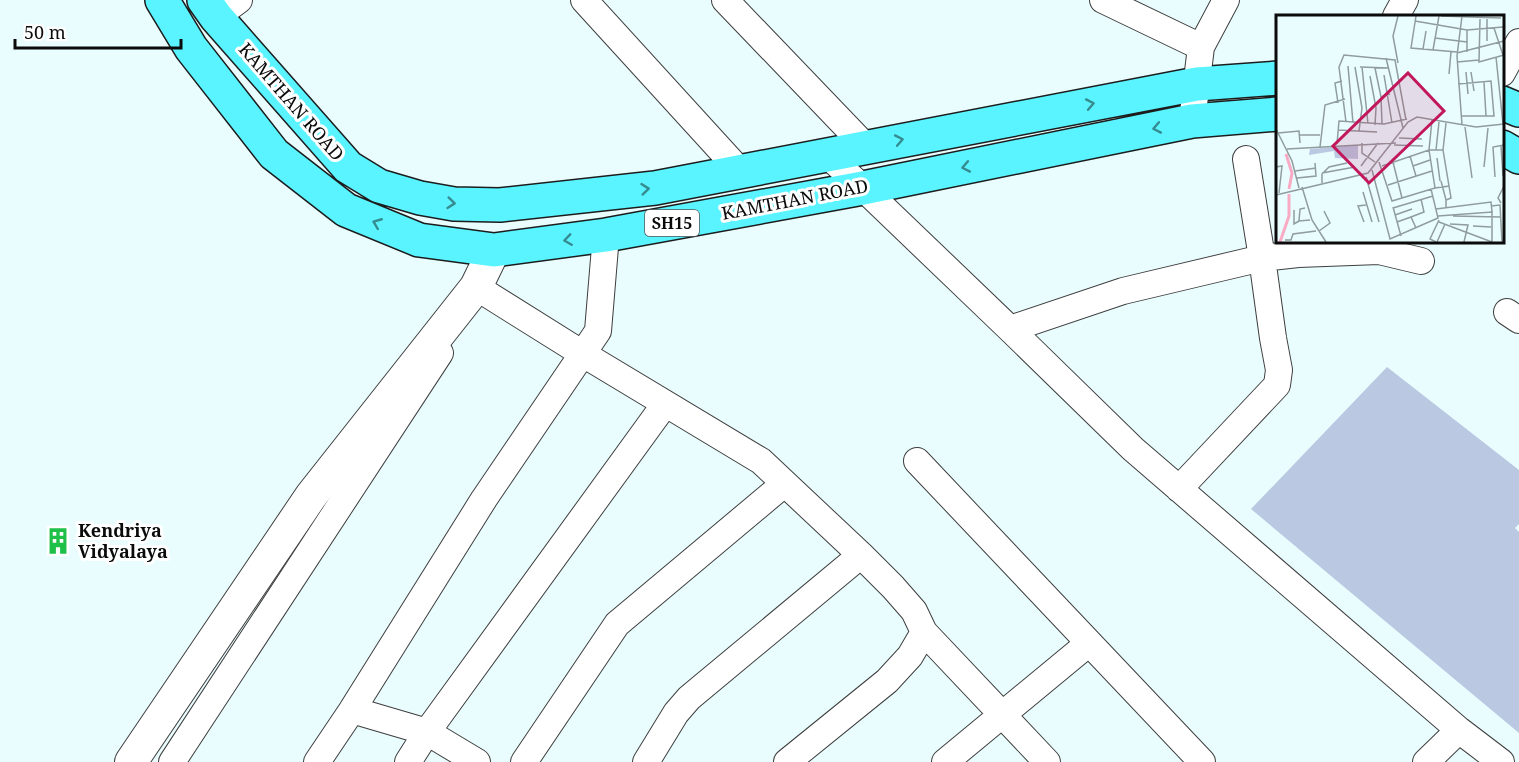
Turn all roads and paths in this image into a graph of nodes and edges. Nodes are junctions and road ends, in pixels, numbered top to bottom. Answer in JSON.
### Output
{"nodes":[{"id":1,"x":162,"y":0,"type":"edge"},
{"id":2,"x":584,"y":0,"type":"edge"},
{"id":3,"x":725,"y":0,"type":"edge"},
{"id":4,"x":1103,"y":0,"type":"edge"},
{"id":5,"x":1226,"y":0,"type":"edge"},
{"id":6,"x":1405,"y":0,"type":"edge"},
{"id":7,"x":220,"y":6,"type":"edge"},
{"id":8,"x":1397,"y":15,"type":"edge"},
{"id":9,"x":1519,"y":42,"type":"edge"},
{"id":10,"x":1201,"y":47,"type":"junction"},
{"id":11,"x":1504,"y":71,"type":"edge"},
{"id":12,"x":1276,"y":78,"type":"edge"},
{"id":13,"x":1197,"y":84,"type":"junction"},
{"id":14,"x":1504,"y":103,"type":"edge"},
{"id":15,"x":1519,"y":110,"type":"edge"},
{"id":16,"x":1276,"y":114,"type":"edge"},
{"id":17,"x":1192,"y":121,"type":"junction"},
{"id":18,"x":866,"y":147,"type":"junction"},
{"id":19,"x":1504,"y":148,"type":"edge"},
{"id":20,"x":826,"y":154,"type":"junction"},
{"id":21,"x":1519,"y":157,"type":"edge"},
{"id":22,"x":1246,"y":159,"type":"dead end"},
{"id":23,"x":740,"y":171,"type":"junction"},
{"id":24,"x":863,"y":188,"type":"junction"},
{"id":25,"x":420,"y":198,"type":"junction"},
{"id":26,"x":606,"y":235,"type":"junction"},
{"id":27,"x":419,"y":240,"type":"junction"},
{"id":28,"x":494,"y":250,"type":"junction"},
{"id":29,"x":1262,"y":258,"type":"junction"},
{"id":30,"x":1421,"y":261,"type":"dead end"},
{"id":31,"x":478,"y":289,"type":"junction"},
{"id":32,"x":1010,"y":329,"type":"junction"},
{"id":33,"x":583,"y":354,"type":"junction"},
{"id":34,"x":665,"y":404,"type":"junction"},
{"id":35,"x":916,"y":461,"type":"dead end"},
{"id":36,"x":784,"y":484,"type":"junction"},
{"id":37,"x":1179,"y":489,"type":"junction"},
{"id":38,"x":861,"y":555,"type":"junction"},
{"id":39,"x":924,"y":632,"type":"junction"},
{"id":40,"x":1089,"y":644,"type":"junction"},
{"id":41,"x":352,"y":710,"type":"junction"},
{"id":42,"x":1003,"y":714,"type":"junction"},
{"id":43,"x":1459,"y":730,"type":"junction"},
{"id":44,"x":427,"y":732,"type":"junction"},
{"id":45,"x":131,"y":762,"type":"edge"},
{"id":46,"x":172,"y":762,"type":"edge"},
{"id":47,"x":317,"y":762,"type":"edge"},
{"id":48,"x":408,"y":762,"type":"edge"},
{"id":49,"x":477,"y":762,"type":"edge"},
{"id":50,"x":524,"y":762,"type":"edge"},
{"id":51,"x":646,"y":762,"type":"edge"},
{"id":52,"x":787,"y":762,"type":"edge"},
{"id":53,"x":945,"y":762,"type":"edge"},
{"id":54,"x":1047,"y":762,"type":"edge"},
{"id":55,"x":1202,"y":762,"type":"edge"},
{"id":56,"x":1426,"y":762,"type":"edge"},
{"id":57,"x":1501,"y":762,"type":"edge"}],
"edges":[{"from":27,"to":1,"type":"main road","name":"KAMTHAN ROAD","number":"SH15","one_way":true},
{"from":2,"to":23,"type":"street"},
{"from":3,"to":18,"type":"street"},
{"from":4,"to":10,"type":"street"},
{"from":5,"to":10,"type":"street"},
{"from":6,"to":8,"type":"street"},
{"from":7,"to":25,"type":"main road","name":"KAMTHAN ROAD","number":"SH15"},
{"from":9,"to":11,"type":"street"},
{"from":10,"to":13,"type":"street"},
{"from":12,"to":13,"type":"main road","name":"KAMTHAN ROAD","number":"SH15"},
{"from":13,"to":17,"type":"street"},
{"from":18,"to":13,"type":"main road","name":"KAMTHAN ROAD","number":"SH15","one_way":true},
{"from":14,"to":15,"type":"main road"},
{"from":16,"to":17,"type":"main road","name":"KAMTHAN ROAD","number":"SH15"},
{"from":17,"to":24,"type":"main road","name":"KAMTHAN ROAD","number":"SH15","one_way":true},
{"from":18,"to":20,"type":"main road","name":"KAMTHAN ROAD","number":"SH15"},
{"from":19,"to":21,"type":"main road"},
{"from":20,"to":23,"type":"main road","name":"KAMTHAN ROAD","number":"SH15"},
{"from":20,"to":24,"type":"street"},
{"from":22,"to":29,"type":"street"},
{"from":25,"to":23,"type":"main road","name":"KAMTHAN ROAD","number":"SH15","one_way":true},
{"from":24,"to":26,"type":"main road","name":"KAMTHAN ROAD","number":"SH15"},
{"from":24,"to":32,"type":"street"},
{"from":25,"to":27,"type":"main road"},
{"from":26,"to":28,"type":"main road","name":"KAMTHAN ROAD","number":"SH15","one_way":true},
{"from":26,"to":33,"type":"street"},
{"from":27,"to":28,"type":"main road","name":"KAMTHAN ROAD","number":"SH15"},
{"from":28,"to":31,"type":"street"},
{"from":29,"to":30,"type":"street"},
{"from":29,"to":32,"type":"street"},
{"from":29,"to":37,"type":"street"},
{"from":31,"to":33,"type":"street"},
{"from":31,"to":45,"type":"street"},
{"from":31,"to":46,"type":"street"},
{"from":32,"to":37,"type":"street"},
{"from":33,"to":34,"type":"street"},
{"from":33,"to":41,"type":"street"},
{"from":34,"to":36,"type":"street"},
{"from":34,"to":44,"type":"street"},
{"from":35,"to":40,"type":"street"},
{"from":36,"to":38,"type":"street"},
{"from":36,"to":50,"type":"street"},
{"from":37,"to":43,"type":"street"},
{"from":38,"to":39,"type":"street"},
{"from":38,"to":51,"type":"street"},
{"from":39,"to":42,"type":"street"},
{"from":39,"to":52,"type":"street"},
{"from":40,"to":42,"type":"street"},
{"from":40,"to":55,"type":"street"},
{"from":41,"to":44,"type":"street"},
{"from":41,"to":47,"type":"street"},
{"from":42,"to":53,"type":"street"},
{"from":42,"to":54,"type":"street"},
{"from":43,"to":56,"type":"street"},
{"from":43,"to":57,"type":"street"},
{"from":44,"to":48,"type":"street"},
{"from":44,"to":49,"type":"street"}]}
